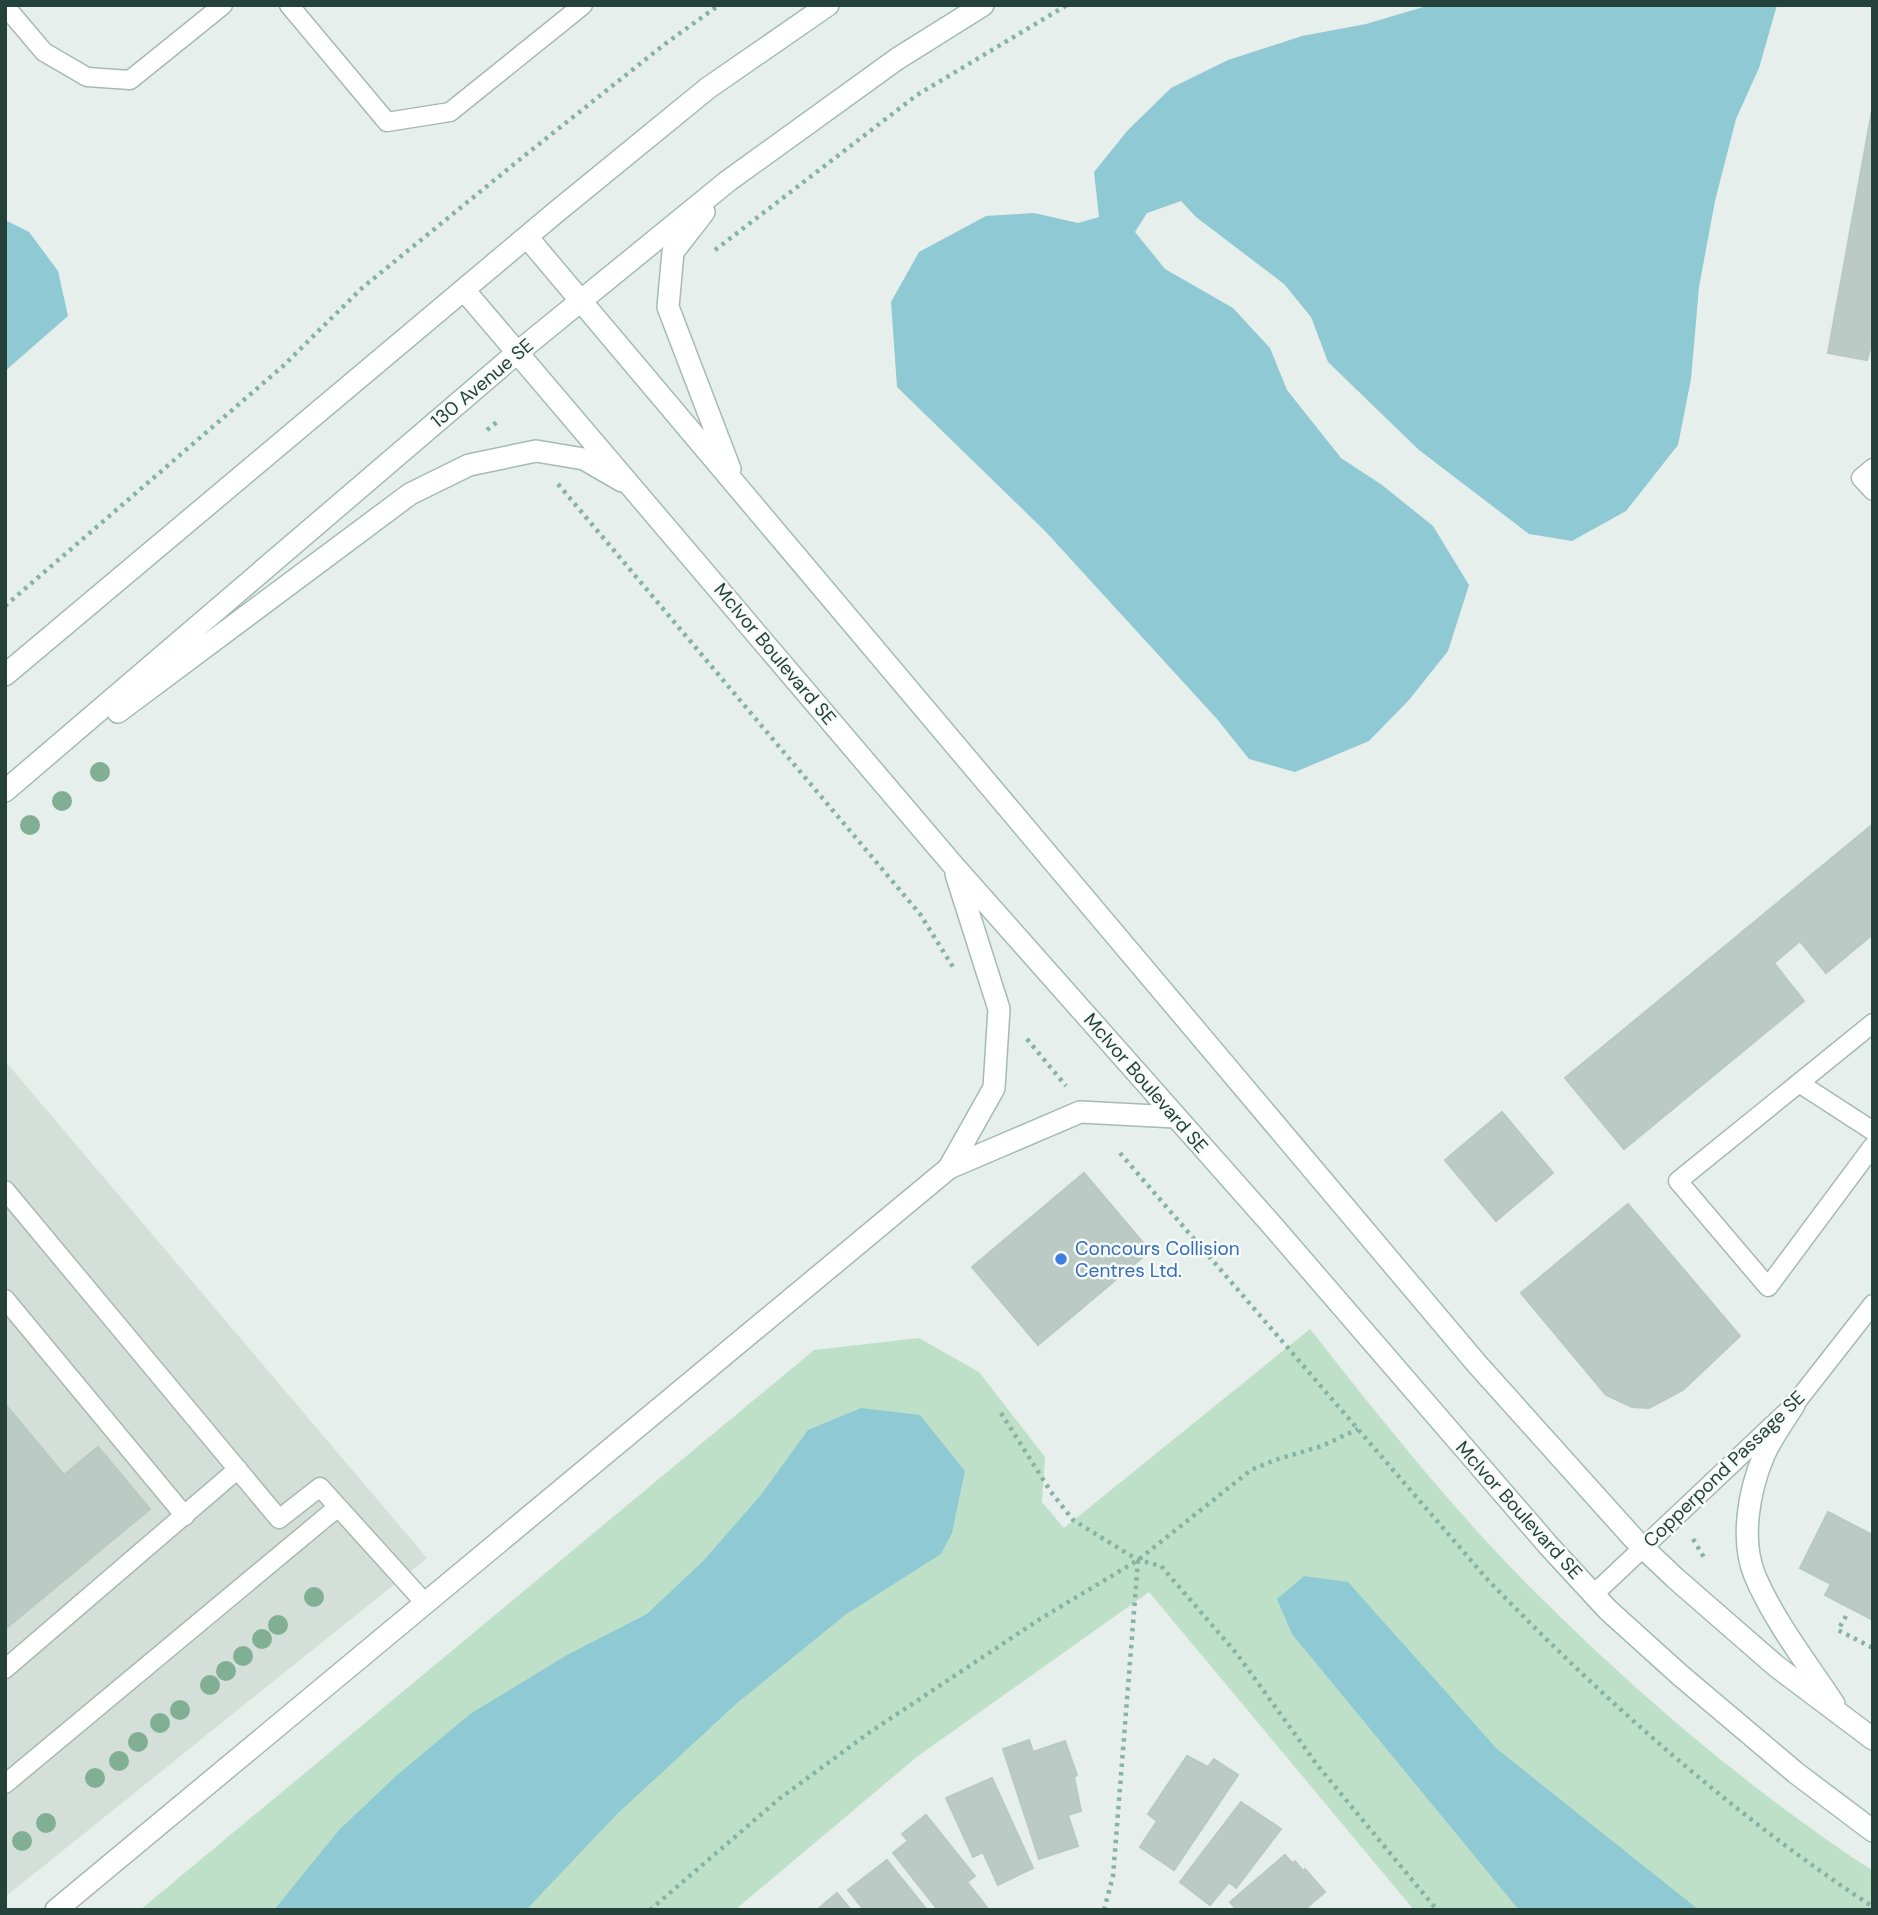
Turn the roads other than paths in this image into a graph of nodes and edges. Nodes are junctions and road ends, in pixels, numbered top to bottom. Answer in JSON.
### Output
{"nodes":[{"id":1,"x":223,"y":5,"type":"edge"},
{"id":2,"x":289,"y":5,"type":"edge"},
{"id":3,"x":583,"y":5,"type":"edge"},
{"id":4,"x":828,"y":5,"type":"edge"},
{"id":5,"x":983,"y":5,"type":"edge"},
{"id":6,"x":5,"y":6,"type":"edge"},
{"id":7,"x":728,"y":181,"type":"junction"},
{"id":8,"x":527,"y":237,"type":"junction"},
{"id":9,"x":464,"y":290,"type":"junction"},
{"id":10,"x":581,"y":301,"type":"junction"},
{"id":11,"x":518,"y":352,"type":"junction"},
{"id":12,"x":1873,"y":468,"type":"edge"},
{"id":13,"x":736,"y":484,"type":"junction"},
{"id":14,"x":636,"y":489,"type":"junction"},
{"id":15,"x":1873,"y":491,"type":"edge"},
{"id":16,"x":5,"y":675,"type":"edge"},
{"id":17,"x":5,"y":794,"type":"edge"},
{"id":18,"x":953,"y":865,"type":"junction"},
{"id":19,"x":1873,"y":1023,"type":"edge"},
{"id":20,"x":1799,"y":1083,"type":"junction"},
{"id":21,"x":1175,"y":1117,"type":"junction"},
{"id":22,"x":1873,"y":1131,"type":"edge"},
{"id":23,"x":1873,"y":1146,"type":"edge"},
{"id":24,"x":949,"y":1168,"type":"junction"},
{"id":25,"x":5,"y":1190,"type":"edge"},
{"id":26,"x":5,"y":1299,"type":"edge"},
{"id":27,"x":1873,"y":1304,"type":"edge"},
{"id":28,"x":1794,"y":1405,"type":"junction"},
{"id":29,"x":238,"y":1469,"type":"junction"},
{"id":30,"x":338,"y":1507,"type":"junction"},
{"id":31,"x":186,"y":1516,"type":"junction"},
{"id":32,"x":1644,"y":1549,"type":"junction"},
{"id":33,"x":1594,"y":1594,"type":"junction"},
{"id":34,"x":425,"y":1603,"type":"junction"},
{"id":35,"x":5,"y":1669,"type":"edge"},
{"id":36,"x":1842,"y":1717,"type":"junction"},
{"id":37,"x":1873,"y":1739,"type":"edge"},
{"id":38,"x":5,"y":1784,"type":"edge"},
{"id":39,"x":1873,"y":1831,"type":"edge"},
{"id":40,"x":56,"y":1910,"type":"edge"}],
"edges":[{"from":1,"to":6,"type":"lane"},
{"from":2,"to":3,"type":"lane"},
{"from":4,"to":8,"type":"main road"},
{"from":5,"to":7,"type":"main road","name":"130 Avenue SE"},
{"from":7,"to":10,"type":"main road","name":"130 Avenue SE"},
{"from":7,"to":13,"type":"main road"},
{"from":8,"to":9,"type":"main road"},
{"from":8,"to":10,"type":"main road"},
{"from":9,"to":11,"type":"main road","name":"McIvor Boulevard SE"},
{"from":9,"to":16,"type":"main road"},
{"from":10,"to":11,"type":"main road","name":"130 Avenue SE"},
{"from":10,"to":13,"type":"main road"},
{"from":11,"to":14,"type":"main road","name":"McIvor Boulevard SE"},
{"from":11,"to":17,"type":"main road","name":"130 Avenue SE"},
{"from":12,"to":15,"type":"lane"},
{"from":13,"to":32,"type":"main road"},
{"from":14,"to":17,"type":"main road","name":"130 Avenue SE"},
{"from":14,"to":18,"type":"main road","name":"McIvor Boulevard SE"},
{"from":18,"to":21,"type":"main road","name":"McIvor Boulevard SE"},
{"from":18,"to":24,"type":"main road"},
{"from":19,"to":20,"type":"lane"},
{"from":20,"to":22,"type":"lane"},
{"from":20,"to":23,"type":"lane"},
{"from":21,"to":24,"type":"main road"},
{"from":21,"to":33,"type":"main road","name":"McIvor Boulevard SE"},
{"from":24,"to":34,"type":"main road"},
{"from":25,"to":29,"type":"lane"},
{"from":26,"to":31,"type":"lane"},
{"from":27,"to":28,"type":"lane","name":"Copperpond Passage SE"},
{"from":28,"to":32,"type":"lane","name":"Copperpond Passage SE"},
{"from":28,"to":36,"type":"main road"},
{"from":29,"to":30,"type":"lane"},
{"from":29,"to":31,"type":"lane"},
{"from":30,"to":34,"type":"lane"},
{"from":30,"to":38,"type":"lane"},
{"from":31,"to":35,"type":"lane"},
{"from":32,"to":33,"type":"lane","name":"Copperpond Passage SE"},
{"from":32,"to":36,"type":"main road"},
{"from":33,"to":39,"type":"main road","name":"McIvor Boulevard SE"},
{"from":34,"to":40,"type":"main road"},
{"from":36,"to":37,"type":"main road"}]}
